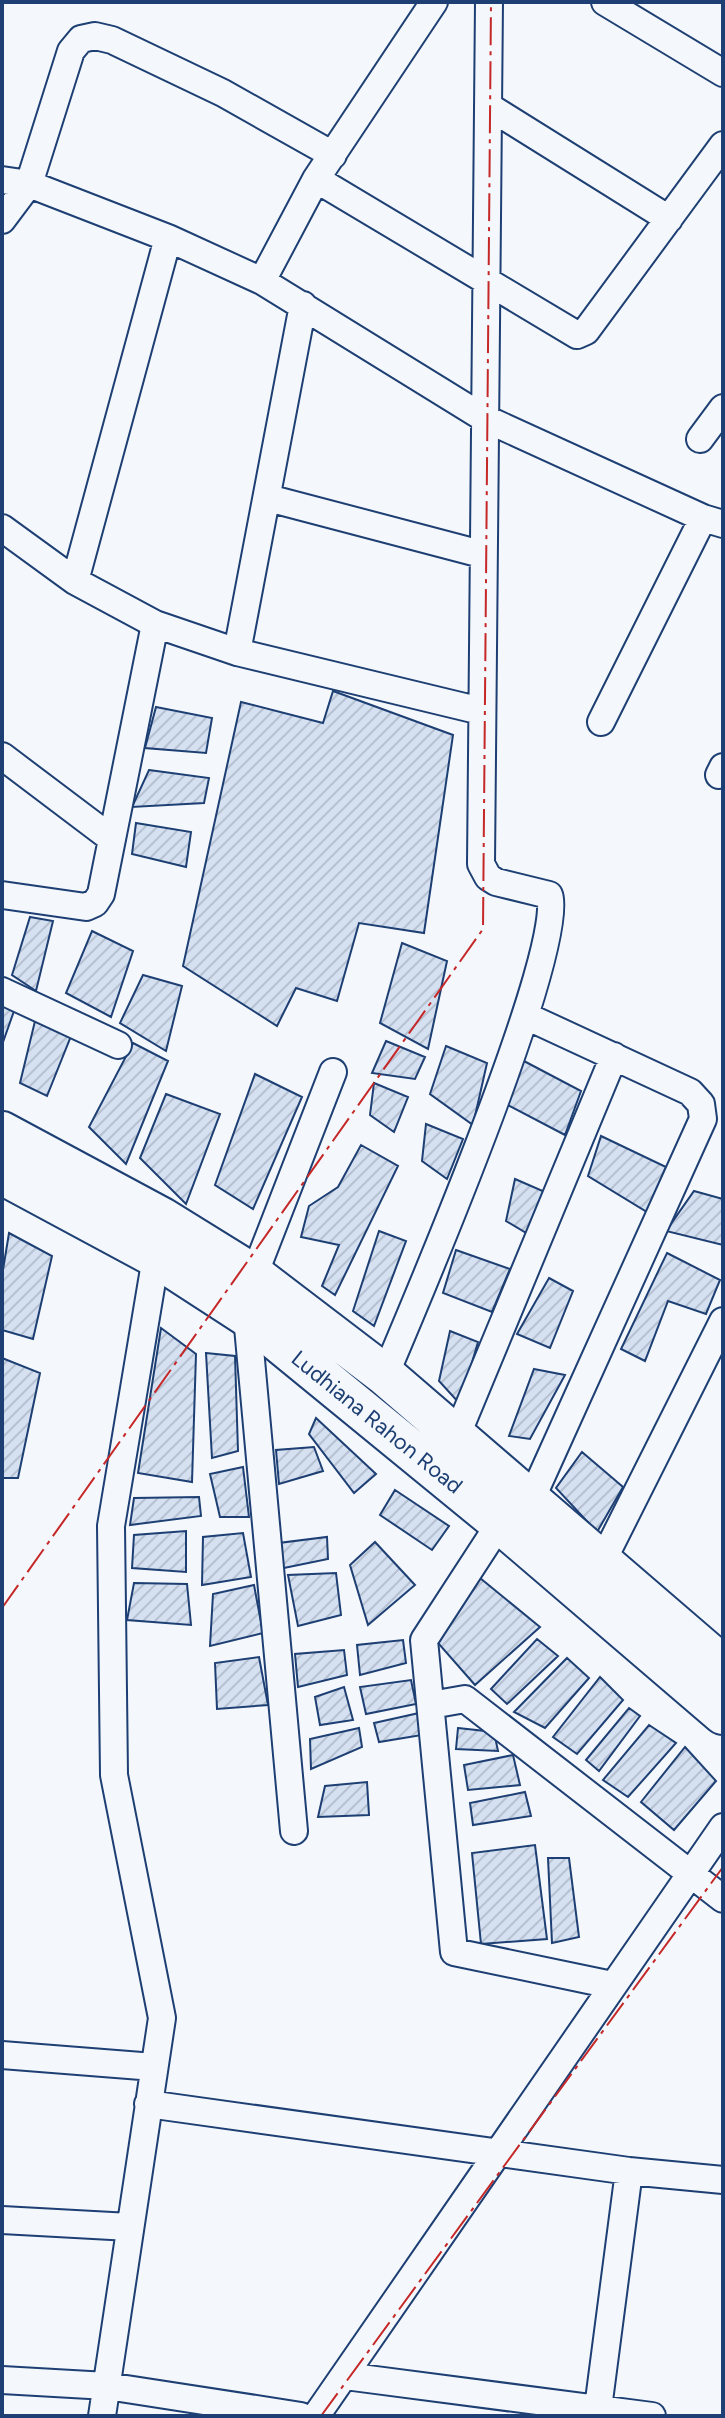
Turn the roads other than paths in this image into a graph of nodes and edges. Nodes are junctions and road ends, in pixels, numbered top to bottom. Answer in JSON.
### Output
{"nodes":[{"id":1,"x":434,"y":2,"type":"edge"},
{"id":2,"x":489,"y":2,"type":"edge"},
{"id":3,"x":605,"y":2,"type":"edge"},
{"id":4,"x":723,"y":73,"type":"edge"},
{"id":5,"x":488,"y":106,"type":"junction"},
{"id":6,"x":723,"y":145,"type":"edge"},
{"id":7,"x":333,"y":155,"type":"junction"},
{"id":8,"x":316,"y":179,"type":"junction"},
{"id":9,"x":2,"y":180,"type":"edge"},
{"id":10,"x":29,"y":184,"type":"junction"},
{"id":11,"x":669,"y":219,"type":"junction"},
{"id":12,"x":2,"y":220,"type":"edge"},
{"id":13,"x":168,"y":238,"type":"junction"},
{"id":14,"x":262,"y":281,"type":"junction"},
{"id":15,"x":486,"y":282,"type":"junction"},
{"id":16,"x":303,"y":305,"type":"junction"},
{"id":17,"x":723,"y":408,"type":"edge"},
{"id":18,"x":484,"y":418,"type":"junction"},
{"id":19,"x":700,"y":439,"type":"dead end"},
{"id":20,"x":268,"y":498,"type":"junction"},
{"id":21,"x":713,"y":521,"type":"edge"},
{"id":22,"x":2,"y":528,"type":"edge"},
{"id":23,"x":481,"y":554,"type":"junction"},
{"id":24,"x":75,"y":581,"type":"junction"},
{"id":25,"x":155,"y":624,"type":"junction"},
{"id":26,"x":237,"y":652,"type":"junction"},
{"id":27,"x":481,"y":711,"type":"junction"},
{"id":28,"x":601,"y":722,"type":"dead end"},
{"id":29,"x":2,"y":756,"type":"edge"},
{"id":30,"x":112,"y":839,"type":"junction"},
{"id":31,"x":2,"y":895,"type":"edge"},
{"id":32,"x":2,"y":991,"type":"edge"},
{"id":33,"x":526,"y":1016,"type":"junction"},
{"id":34,"x":118,"y":1045,"type":"dead end"},
{"id":35,"x":614,"y":1056,"type":"junction"},
{"id":36,"x":333,"y":1072,"type":"dead end"},
{"id":37,"x":2,"y":1132,"type":"edge"},
{"id":38,"x":2,"y":1174,"type":"edge"},
{"id":39,"x":162,"y":1218,"type":"junction"},
{"id":40,"x":156,"y":1257,"type":"junction"},
{"id":41,"x":254,"y":1275,"type":"junction"},
{"id":42,"x":247,"y":1316,"type":"junction"},
{"id":43,"x":723,"y":1321,"type":"edge"},
{"id":44,"x":713,"y":1373,"type":"edge"},
{"id":45,"x":385,"y":1375,"type":"junction"},
{"id":46,"x":456,"y":1437,"type":"junction"},
{"id":47,"x":515,"y":1512,"type":"junction"},
{"id":48,"x":602,"y":1562,"type":"junction"},
{"id":49,"x":723,"y":1666,"type":"edge"},
{"id":50,"x":431,"y":1705,"type":"junction"},
{"id":51,"x":723,"y":1714,"type":"edge"},
{"id":52,"x":723,"y":1827,"type":"edge"},
{"id":53,"x":294,"y":1831,"type":"dead end"},
{"id":54,"x":692,"y":1873,"type":"junction"},
{"id":55,"x":723,"y":1899,"type":"edge"},
{"id":56,"x":612,"y":1985,"type":"junction"},
{"id":57,"x":2,"y":2055,"type":"edge"},
{"id":58,"x":154,"y":2067,"type":"junction"},
{"id":59,"x":148,"y":2104,"type":"junction"},
{"id":60,"x":500,"y":2153,"type":"junction"},
{"id":61,"x":629,"y":2171,"type":"junction"},
{"id":62,"x":723,"y":2180,"type":"edge"},
{"id":63,"x":2,"y":2220,"type":"edge"},
{"id":64,"x":130,"y":2227,"type":"junction"},
{"id":65,"x":345,"y":2376,"type":"junction"},
{"id":66,"x":2,"y":2380,"type":"edge"},
{"id":67,"x":107,"y":2386,"type":"junction"},
{"id":68,"x":598,"y":2414,"type":"edge"},
{"id":69,"x":102,"y":2416,"type":"edge"},
{"id":70,"x":301,"y":2416,"type":"edge"},
{"id":71,"x":316,"y":2416,"type":"edge"},
{"id":72,"x":652,"y":2416,"type":"edge"}],
"edges":[{"from":1,"to":7,"type":"street"},
{"from":2,"to":5,"type":"street"},
{"from":3,"to":4,"type":"street"},
{"from":5,"to":11,"type":"street"},
{"from":5,"to":15,"type":"street"},
{"from":6,"to":11,"type":"street"},
{"from":7,"to":8,"type":"street"},
{"from":7,"to":10,"type":"street"},
{"from":8,"to":14,"type":"street"},
{"from":8,"to":15,"type":"street"},
{"from":9,"to":10,"type":"street"},
{"from":10,"to":12,"type":"street"},
{"from":10,"to":13,"type":"street"},
{"from":11,"to":15,"type":"street"},
{"from":13,"to":14,"type":"street"},
{"from":13,"to":24,"type":"street"},
{"from":14,"to":16,"type":"street"},
{"from":15,"to":18,"type":"street"},
{"from":16,"to":18,"type":"street"},
{"from":16,"to":20,"type":"street"},
{"from":17,"to":19,"type":"street"},
{"from":18,"to":21,"type":"street"},
{"from":18,"to":23,"type":"street"},
{"from":20,"to":23,"type":"street"},
{"from":20,"to":26,"type":"street"},
{"from":21,"to":28,"type":"street"},
{"from":22,"to":24,"type":"street"},
{"from":23,"to":27,"type":"street"},
{"from":24,"to":25,"type":"street"},
{"from":25,"to":26,"type":"street"},
{"from":25,"to":30,"type":"street"},
{"from":26,"to":27,"type":"street"},
{"from":27,"to":33,"type":"street"},
{"from":29,"to":30,"type":"street"},
{"from":30,"to":31,"type":"street"},
{"from":32,"to":34,"type":"street"},
{"from":33,"to":35,"type":"street"},
{"from":33,"to":45,"type":"street"},
{"from":35,"to":46,"type":"street"},
{"from":35,"to":47,"type":"street"},
{"from":36,"to":41,"type":"street"},
{"from":37,"to":39,"type":"main road","name":"Ludhiana Rahon Road"},
{"from":38,"to":40,"type":"main road","name":"Ludhiana Rahon Road"},
{"from":39,"to":40,"type":"street"},
{"from":39,"to":41,"type":"main road","name":"Ludhiana Rahon Road"},
{"from":40,"to":42,"type":"main road","name":"Ludhiana Rahon Road"},
{"from":40,"to":58,"type":"street"},
{"from":41,"to":45,"type":"main road","name":"Ludhiana Rahon Road"},
{"from":42,"to":47,"type":"main road","name":"Ludhiana Rahon Road"},
{"from":42,"to":53,"type":"street"},
{"from":43,"to":44,"type":"street"},
{"from":44,"to":48,"type":"street"},
{"from":45,"to":46,"type":"main road","name":"Ludhiana Rahon Road"},
{"from":46,"to":47,"type":"main road","name":"Ludhiana Rahon Road"},
{"from":47,"to":48,"type":"main road","name":"Ludhiana Rahon Road"},
{"from":47,"to":50,"type":"street"},
{"from":47,"to":51,"type":"main road","name":"Ludhiana Rahon Road"},
{"from":48,"to":49,"type":"main road","name":"Ludhiana Rahon Road"},
{"from":50,"to":54,"type":"street"},
{"from":50,"to":56,"type":"street"},
{"from":52,"to":54,"type":"street"},
{"from":54,"to":55,"type":"street"},
{"from":54,"to":56,"type":"street"},
{"from":56,"to":60,"type":"street"},
{"from":57,"to":58,"type":"street"},
{"from":58,"to":59,"type":"street"},
{"from":59,"to":60,"type":"street"},
{"from":59,"to":64,"type":"street"},
{"from":60,"to":61,"type":"street"},
{"from":60,"to":65,"type":"street"},
{"from":61,"to":62,"type":"street"},
{"from":61,"to":68,"type":"street"},
{"from":63,"to":64,"type":"street"},
{"from":64,"to":67,"type":"street"},
{"from":65,"to":68,"type":"street"},
{"from":65,"to":71,"type":"street"},
{"from":66,"to":67,"type":"street"},
{"from":67,"to":69,"type":"street"},
{"from":67,"to":70,"type":"street"},
{"from":68,"to":72,"type":"street"}]}
